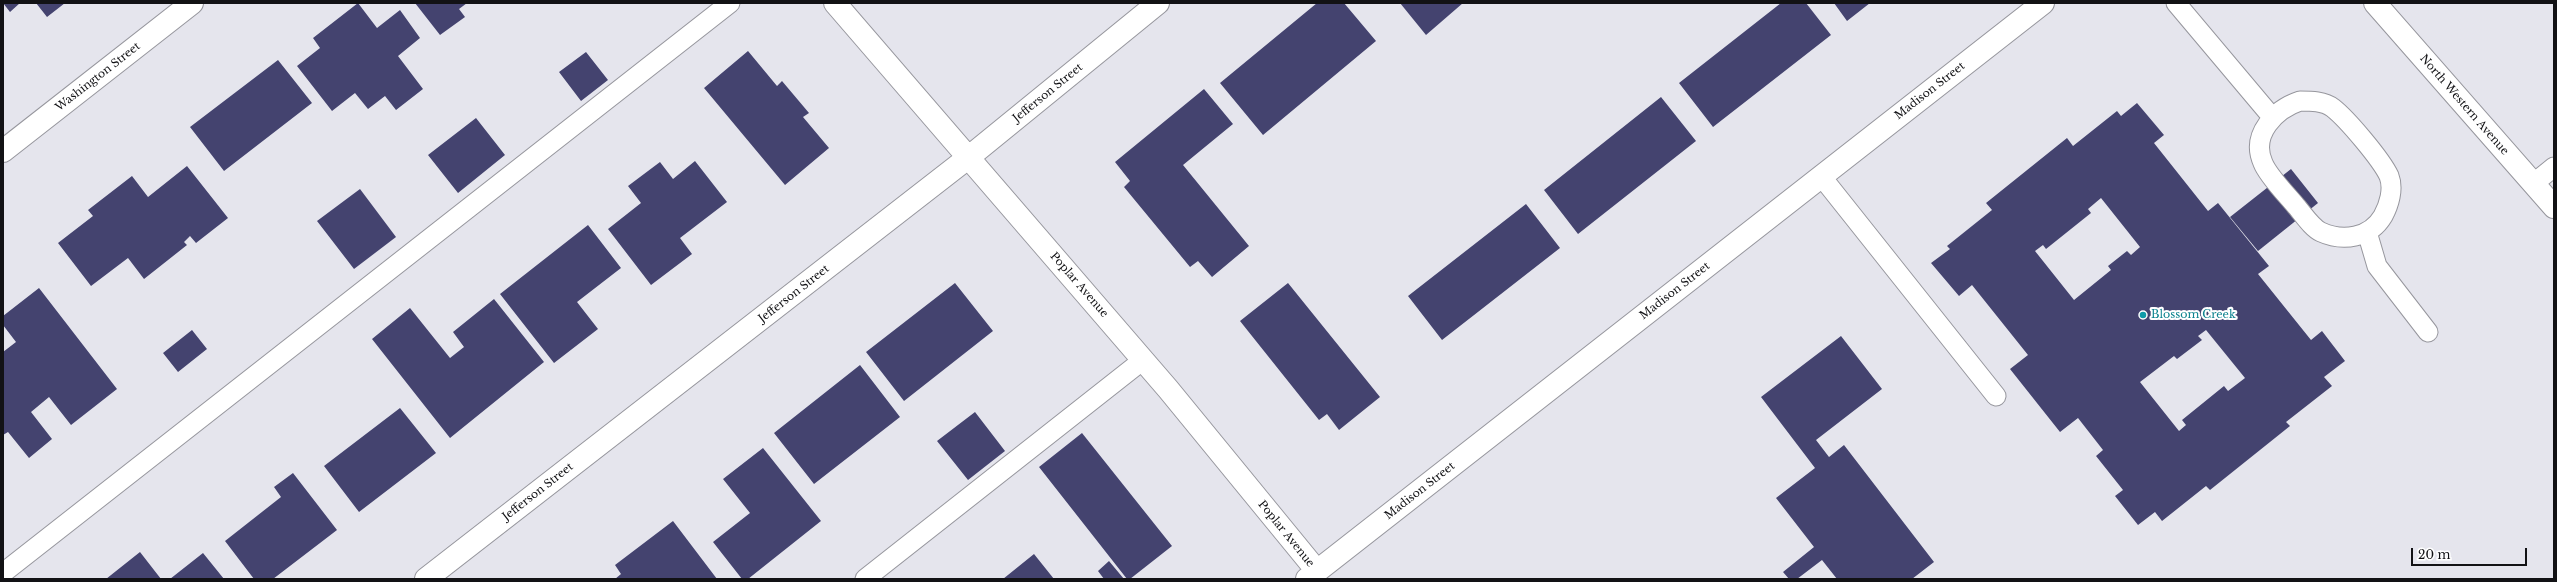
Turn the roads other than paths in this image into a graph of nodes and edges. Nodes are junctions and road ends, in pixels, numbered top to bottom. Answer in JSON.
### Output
{"nodes":[{"id":1,"x":192,"y":3,"type":"edge"},
{"id":2,"x":730,"y":3,"type":"edge"},
{"id":3,"x":835,"y":3,"type":"edge"},
{"id":4,"x":1158,"y":3,"type":"edge"},
{"id":5,"x":2043,"y":3,"type":"edge"},
{"id":6,"x":2176,"y":3,"type":"edge"},
{"id":7,"x":2375,"y":3,"type":"edge"},
{"id":8,"x":2272,"y":117,"type":"junction"},
{"id":9,"x":3,"y":151,"type":"edge"},
{"id":10,"x":969,"y":158,"type":"junction"},
{"id":11,"x":2554,"y":168,"type":"edge"},
{"id":12,"x":1821,"y":176,"type":"junction"},
{"id":13,"x":2533,"y":184,"type":"junction"},
{"id":14,"x":2554,"y":207,"type":"edge"},
{"id":15,"x":2367,"y":232,"type":"junction"},
{"id":16,"x":2428,"y":332,"type":"dead end"},
{"id":17,"x":1143,"y":360,"type":"junction"},
{"id":18,"x":1996,"y":396,"type":"dead end"},
{"id":19,"x":3,"y":573,"type":"edge"},
{"id":20,"x":1312,"y":575,"type":"edge"},
{"id":21,"x":426,"y":579,"type":"edge"},
{"id":22,"x":865,"y":579,"type":"edge"}],
"edges":[{"from":1,"to":9,"type":"street","name":"Washington Street"},
{"from":2,"to":19,"type":"lane"},
{"from":3,"to":10,"type":"street","name":"Poplar Avenue"},
{"from":4,"to":10,"type":"street","name":"Jefferson Street"},
{"from":5,"to":12,"type":"street","name":"Madison Street"},
{"from":6,"to":8,"type":"lane"},
{"from":7,"to":13,"type":"street","name":"North Western Avenue"},
{"from":8,"to":15,"type":"lane"},
{"from":8,"to":15,"type":"lane"},
{"from":10,"to":17,"type":"street","name":"Poplar Avenue"},
{"from":10,"to":21,"type":"street","name":"Jefferson Street"},
{"from":11,"to":13,"type":"lane"},
{"from":12,"to":18,"type":"lane"},
{"from":12,"to":20,"type":"street","name":"Madison Street"},
{"from":13,"to":14,"type":"street","name":"North Western Avenue"},
{"from":15,"to":16,"type":"lane"},
{"from":17,"to":20,"type":"street","name":"Poplar Avenue"},
{"from":17,"to":22,"type":"lane"}]}
